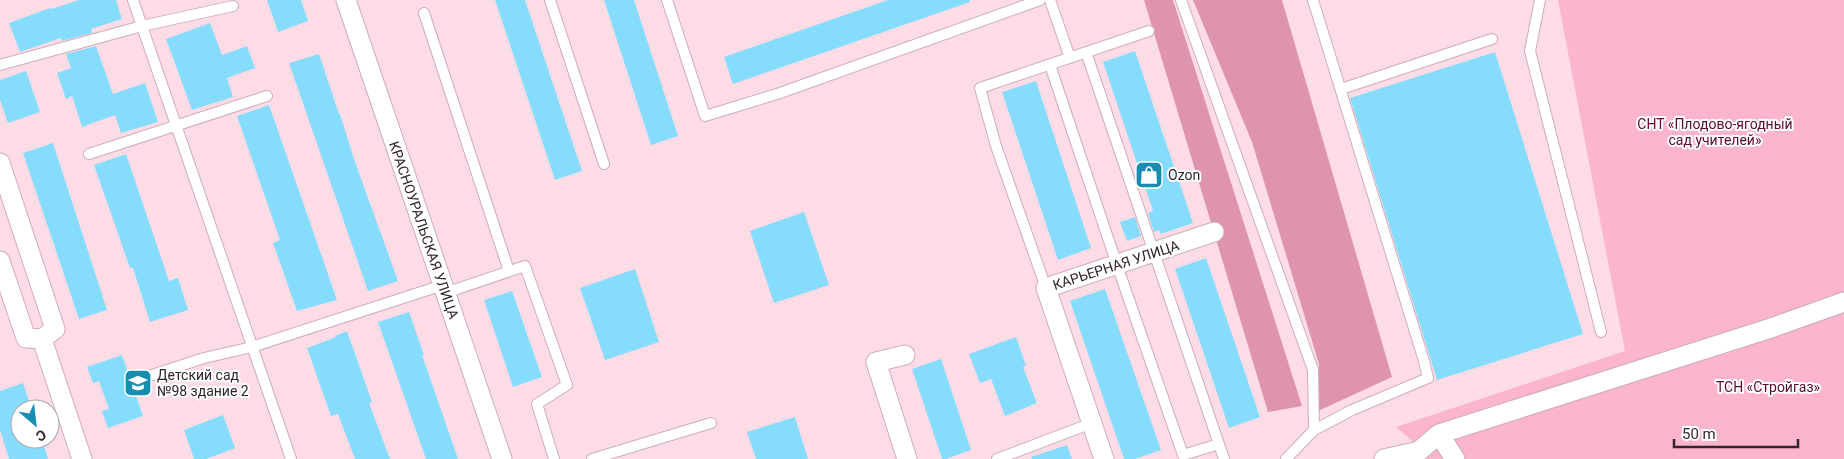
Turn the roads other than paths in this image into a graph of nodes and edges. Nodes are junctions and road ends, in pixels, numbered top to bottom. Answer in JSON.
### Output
{"nodes":[{"id":1,"x":133,"y":0,"type":"edge"},
{"id":2,"x":346,"y":0,"type":"edge"},
{"id":3,"x":550,"y":0,"type":"edge"},
{"id":4,"x":667,"y":0,"type":"edge"},
{"id":5,"x":1040,"y":0,"type":"edge"},
{"id":6,"x":1050,"y":0,"type":"edge"},
{"id":7,"x":1181,"y":0,"type":"edge"},
{"id":8,"x":1314,"y":0,"type":"edge"},
{"id":9,"x":1540,"y":0,"type":"edge"},
{"id":10,"x":233,"y":6,"type":"dead end"},
{"id":11,"x":424,"y":13,"type":"dead end"},
{"id":12,"x":142,"y":26,"type":"junction"},
{"id":13,"x":1149,"y":32,"type":"dead end"},
{"id":14,"x":1492,"y":39,"type":"dead end"},
{"id":15,"x":1086,"y":52,"type":"junction"},
{"id":16,"x":1070,"y":58,"type":"junction"},
{"id":17,"x":0,"y":65,"type":"edge"},
{"id":18,"x":1050,"y":65,"type":"junction"},
{"id":19,"x":1341,"y":89,"type":"junction"},
{"id":20,"x":267,"y":96,"type":"dead end"},
{"id":21,"x":175,"y":125,"type":"junction"},
{"id":22,"x":89,"y":154,"type":"dead end"},
{"id":23,"x":0,"y":162,"type":"edge"},
{"id":24,"x":604,"y":164,"type":"dead end"},
{"id":25,"x":1214,"y":232,"type":"dead end"},
{"id":26,"x":1153,"y":253,"type":"junction"},
{"id":27,"x":0,"y":261,"type":"edge"},
{"id":28,"x":1117,"y":265,"type":"junction"},
{"id":29,"x":509,"y":271,"type":"junction"},
{"id":30,"x":1046,"y":288,"type":"junction"},
{"id":31,"x":444,"y":289,"type":"junction"},
{"id":32,"x":1844,"y":302,"type":"edge"},
{"id":33,"x":1601,"y":332,"type":"dead end"},
{"id":34,"x":42,"y":339,"type":"junction"},
{"id":35,"x":252,"y":346,"type":"junction"},
{"id":36,"x":905,"y":355,"type":"dead end"},
{"id":37,"x":146,"y":377,"type":"dead end"},
{"id":38,"x":711,"y":423,"type":"dead end"},
{"id":39,"x":1092,"y":423,"type":"junction"},
{"id":40,"x":1314,"y":430,"type":"junction"},
{"id":41,"x":1439,"y":434,"type":"junction"},
{"id":42,"x":1219,"y":444,"type":"junction"},
{"id":43,"x":1179,"y":457,"type":"edge"},
{"id":44,"x":82,"y":459,"type":"edge"},
{"id":45,"x":291,"y":459,"type":"edge"},
{"id":46,"x":502,"y":459,"type":"edge"},
{"id":47,"x":554,"y":459,"type":"edge"},
{"id":48,"x":592,"y":459,"type":"edge"},
{"id":49,"x":907,"y":459,"type":"edge"},
{"id":50,"x":997,"y":459,"type":"edge"},
{"id":51,"x":1104,"y":459,"type":"edge"},
{"id":52,"x":1224,"y":459,"type":"edge"},
{"id":53,"x":1286,"y":459,"type":"edge"},
{"id":54,"x":1384,"y":459,"type":"edge"},
{"id":55,"x":1455,"y":459,"type":"edge"}],
"edges":[{"from":1,"to":12,"type":"lane"},
{"from":2,"to":31,"type":"street","name":"КРАСНОУРАЛЬСКАЯ УЛИЦА"},
{"from":3,"to":24,"type":"lane"},
{"from":4,"to":5,"type":"lane"},
{"from":6,"to":16,"type":"lane"},
{"from":7,"to":40,"type":"lane"},
{"from":8,"to":19,"type":"lane"},
{"from":9,"to":33,"type":"lane"},
{"from":10,"to":12,"type":"lane"},
{"from":11,"to":29,"type":"lane"},
{"from":12,"to":17,"type":"lane"},
{"from":12,"to":21,"type":"lane"},
{"from":13,"to":15,"type":"lane"},
{"from":14,"to":19,"type":"lane"},
{"from":15,"to":16,"type":"lane"},
{"from":15,"to":26,"type":"lane"},
{"from":16,"to":18,"type":"lane"},
{"from":18,"to":28,"type":"lane"},
{"from":18,"to":30,"type":"lane"},
{"from":19,"to":40,"type":"lane"},
{"from":20,"to":21,"type":"lane"},
{"from":21,"to":22,"type":"lane"},
{"from":21,"to":35,"type":"lane"},
{"from":23,"to":34,"type":"street"},
{"from":25,"to":26,"type":"street","name":"КАРЬЕРНАЯ УЛИЦА"},
{"from":26,"to":28,"type":"street","name":"КАРЬЕРНАЯ УЛИЦА"},
{"from":26,"to":42,"type":"lane"},
{"from":27,"to":34,"type":"street"},
{"from":28,"to":30,"type":"street","name":"КАРЬЕРНАЯ УЛИЦА"},
{"from":28,"to":43,"type":"lane"},
{"from":29,"to":31,"type":"lane"},
{"from":29,"to":47,"type":"lane"},
{"from":30,"to":39,"type":"street","name":"КАРЬЕРНАЯ УЛИЦА"},
{"from":31,"to":35,"type":"lane"},
{"from":31,"to":46,"type":"street","name":"КРАСНОУРАЛЬСКАЯ УЛИЦА"},
{"from":32,"to":41,"type":"street"},
{"from":34,"to":44,"type":"street"},
{"from":35,"to":37,"type":"lane"},
{"from":35,"to":45,"type":"lane"},
{"from":36,"to":49,"type":"street"},
{"from":38,"to":48,"type":"lane"},
{"from":39,"to":50,"type":"lane"},
{"from":39,"to":51,"type":"street","name":"КАРЬЕРНАЯ УЛИЦА"},
{"from":40,"to":53,"type":"lane"},
{"from":41,"to":54,"type":"street"},
{"from":41,"to":55,"type":"street"},
{"from":42,"to":43,"type":"lane"},
{"from":42,"to":52,"type":"lane"}]}
